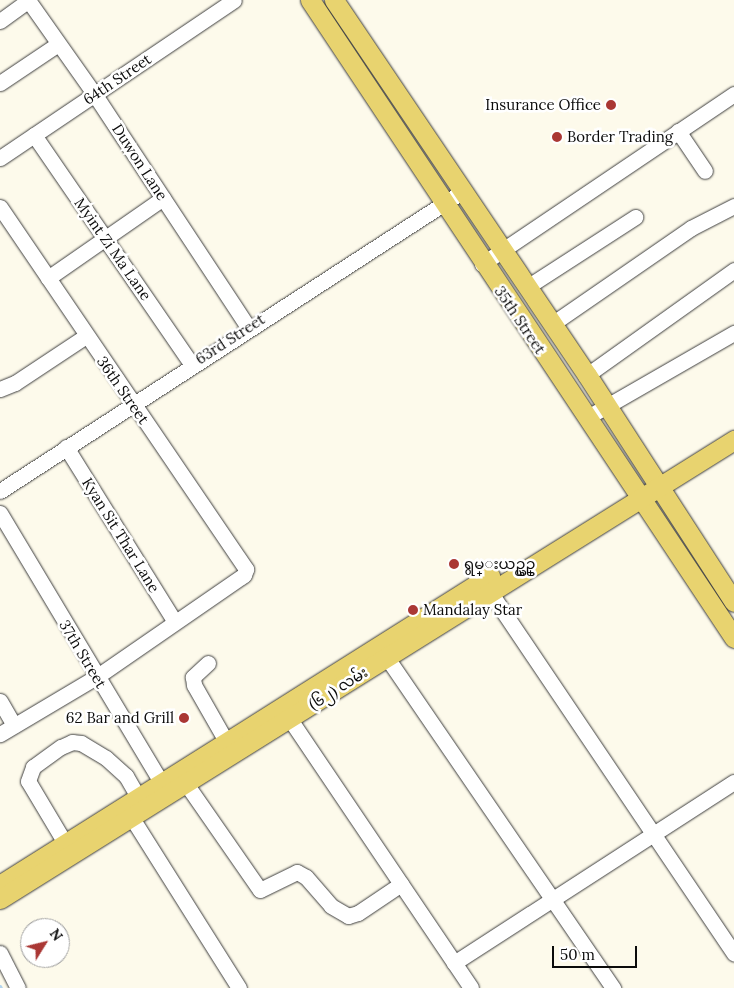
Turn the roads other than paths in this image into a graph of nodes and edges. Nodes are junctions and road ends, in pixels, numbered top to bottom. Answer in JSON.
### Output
{"nodes":[{"id":1,"x":234,"y":0,"type":"edge"},
{"id":2,"x":310,"y":0,"type":"edge"},
{"id":3,"x":334,"y":0,"type":"edge"},
{"id":4,"x":28,"y":1,"type":"edge"},
{"id":5,"x":0,"y":21,"type":"edge"},
{"id":6,"x":58,"y":44,"type":"junction"},
{"id":7,"x":0,"y":83,"type":"edge"},
{"id":8,"x":95,"y":94,"type":"junction"},
{"id":9,"x":734,"y":95,"type":"edge"},
{"id":10,"x":678,"y":131,"type":"junction"},
{"id":11,"x":34,"y":135,"type":"junction"},
{"id":12,"x":0,"y":158,"type":"edge"},
{"id":13,"x":705,"y":171,"type":"dead end"},
{"id":14,"x":463,"y":191,"type":"junction"},
{"id":15,"x":163,"y":198,"type":"junction"},
{"id":16,"x":444,"y":202,"type":"junction"},
{"id":17,"x":734,"y":206,"type":"edge"},
{"id":18,"x":0,"y":207,"type":"edge"},
{"id":19,"x":635,"y":216,"type":"dead end"},
{"id":20,"x":106,"y":238,"type":"junction"},
{"id":21,"x":502,"y":250,"type":"junction"},
{"id":22,"x":482,"y":264,"type":"junction"},
{"id":23,"x":734,"y":270,"type":"edge"},
{"id":24,"x":48,"y":278,"type":"junction"},
{"id":25,"x":527,"y":287,"type":"junction"},
{"id":26,"x":552,"y":324,"type":"junction"},
{"id":27,"x":248,"y":327,"type":"junction"},
{"id":28,"x":734,"y":333,"type":"edge"},
{"id":29,"x":86,"y":336,"type":"junction"},
{"id":30,"x":192,"y":364,"type":"junction"},
{"id":31,"x":587,"y":374,"type":"junction"},
{"id":32,"x":0,"y":389,"type":"edge"},
{"id":33,"x":132,"y":404,"type":"junction"},
{"id":34,"x":605,"y":406,"type":"junction"},
{"id":35,"x":586,"y":418,"type":"junction"},
{"id":36,"x":734,"y":427,"type":"edge"},
{"id":37,"x":734,"y":440,"type":"edge"},
{"id":38,"x":66,"y":447,"type":"junction"},
{"id":39,"x":675,"y":473,"type":"junction"},
{"id":40,"x":657,"y":483,"type":"junction"},
{"id":41,"x":0,"y":491,"type":"edge"},
{"id":42,"x":636,"y":495,"type":"junction"},
{"id":43,"x":0,"y":514,"type":"edge"},
{"id":44,"x":486,"y":586,"type":"junction"},
{"id":45,"x":734,"y":602,"type":"edge"},
{"id":46,"x":176,"y":622,"type":"junction"},
{"id":47,"x":734,"y":638,"type":"edge"},
{"id":48,"x":382,"y":651,"type":"junction"},
{"id":49,"x":208,"y":663,"type":"dead end"},
{"id":50,"x":96,"y":677,"type":"junction"},
{"id":51,"x":0,"y":702,"type":"edge"},
{"id":52,"x":285,"y":712,"type":"junction"},
{"id":53,"x":14,"y":725,"type":"junction"},
{"id":54,"x":0,"y":734,"type":"edge"},
{"id":55,"x":226,"y":741,"type":"junction"},
{"id":56,"x":181,"y":777,"type":"junction"},
{"id":57,"x":734,"y":782,"type":"edge"},
{"id":58,"x":164,"y":788,"type":"junction"},
{"id":59,"x":135,"y":807,"type":"junction"},
{"id":60,"x":653,"y":832,"type":"junction"},
{"id":61,"x":65,"y":843,"type":"junction"},
{"id":62,"x":401,"y":884,"type":"junction"},
{"id":63,"x":0,"y":885,"type":"edge"},
{"id":64,"x":551,"y":898,"type":"junction"},
{"id":65,"x":0,"y":899,"type":"edge"},
{"id":66,"x":734,"y":952,"type":"edge"},
{"id":67,"x":0,"y":953,"type":"edge"},
{"id":68,"x":454,"y":963,"type":"junction"},
{"id":69,"x":18,"y":988,"type":"edge"},
{"id":70,"x":239,"y":988,"type":"edge"},
{"id":71,"x":471,"y":988,"type":"edge"},
{"id":72,"x":613,"y":988,"type":"edge"}],
"edges":[{"from":1,"to":8,"type":"street","name":"64th Street"},
{"from":2,"to":16,"type":"main road","name":"35th Street"},
{"from":3,"to":14,"type":"main road","name":"35th Street"},
{"from":4,"to":5,"type":"street"},
{"from":4,"to":6,"type":"street","name":"Duwon Lane"},
{"from":6,"to":7,"type":"street"},
{"from":6,"to":8,"type":"street","name":"Duwon Lane"},
{"from":8,"to":11,"type":"street","name":"64th Street"},
{"from":8,"to":15,"type":"street","name":"Duwon Lane"},
{"from":9,"to":10,"type":"street"},
{"from":10,"to":13,"type":"street"},
{"from":10,"to":21,"type":"street"},
{"from":11,"to":12,"type":"street","name":"64th Street"},
{"from":11,"to":20,"type":"street","name":"Myint Zi Ma Lane"},
{"from":14,"to":16,"type":"street","name":"63rd Street"},
{"from":14,"to":21,"type":"main road","name":"35th Street"},
{"from":15,"to":20,"type":"street"},
{"from":15,"to":27,"type":"street","name":"Duwon Lane"},
{"from":16,"to":22,"type":"main road","name":"35th Street"},
{"from":16,"to":27,"type":"street","name":"63rd Street"},
{"from":17,"to":26,"type":"street"},
{"from":18,"to":24,"type":"street","name":"36th Street"},
{"from":19,"to":25,"type":"street"},
{"from":20,"to":24,"type":"street"},
{"from":20,"to":30,"type":"street","name":"Myint Zi Ma Lane"},
{"from":21,"to":22,"type":"street"},
{"from":21,"to":25,"type":"main road","name":"35th Street"},
{"from":22,"to":35,"type":"main road","name":"35th Street"},
{"from":23,"to":31,"type":"street"},
{"from":24,"to":29,"type":"street","name":"36th Street"},
{"from":25,"to":26,"type":"main road","name":"35th Street"},
{"from":26,"to":31,"type":"main road","name":"35th Street"},
{"from":27,"to":30,"type":"street","name":"63rd Street"},
{"from":28,"to":34,"type":"street"},
{"from":29,"to":32,"type":"street"},
{"from":29,"to":33,"type":"street","name":"36th Street"},
{"from":30,"to":33,"type":"street","name":"63rd Street"},
{"from":31,"to":34,"type":"main road","name":"35th Street"},
{"from":33,"to":38,"type":"street","name":"63rd Street"},
{"from":33,"to":46,"type":"street","name":"36th Street"},
{"from":34,"to":35,"type":"street"},
{"from":34,"to":40,"type":"main road","name":"35th Street"},
{"from":35,"to":42,"type":"main road","name":"35th Street"},
{"from":36,"to":39,"type":"main road"},
{"from":37,"to":39,"type":"main road"},
{"from":38,"to":41,"type":"street","name":"63rd Street"},
{"from":38,"to":46,"type":"street","name":"Kyan Sit Thar Lane"},
{"from":39,"to":40,"type":"main road","name":"(၆၂) လမ်း"},
{"from":40,"to":42,"type":"main road","name":"(၆၂) လမ်း"},
{"from":40,"to":45,"type":"main road","name":"35th Street"},
{"from":42,"to":44,"type":"main road","name":"(၆၂) လမ်း"},
{"from":42,"to":47,"type":"main road","name":"35th Street"},
{"from":43,"to":50,"type":"street","name":"37th Street"},
{"from":44,"to":48,"type":"main road","name":"(၆၂) လမ်း"},
{"from":44,"to":60,"type":"street"},
{"from":46,"to":50,"type":"street"},
{"from":48,"to":52,"type":"main road","name":"(၆၂) လမ်း"},
{"from":48,"to":64,"type":"street"},
{"from":49,"to":55,"type":"street"},
{"from":50,"to":53,"type":"street"},
{"from":50,"to":58,"type":"street","name":"37th Street"},
{"from":51,"to":53,"type":"street"},
{"from":52,"to":55,"type":"main road","name":"(၆၂) လမ်း"},
{"from":52,"to":56,"type":"main road","name":"(၆၂) လမ်း"},
{"from":52,"to":62,"type":"street"},
{"from":53,"to":54,"type":"street"},
{"from":55,"to":56,"type":"main road","name":"(၆၂) လမ်း"},
{"from":56,"to":58,"type":"main road","name":"(၆၂) လမ်း"},
{"from":56,"to":62,"type":"street"},
{"from":57,"to":60,"type":"street"},
{"from":58,"to":59,"type":"main road","name":"(၆၂) လမ်း"},
{"from":59,"to":61,"type":"main road","name":"(၆၂) လမ်း"},
{"from":59,"to":61,"type":"street"},
{"from":59,"to":65,"type":"main road","name":"(၆၂) လမ်း"},
{"from":59,"to":70,"type":"street"},
{"from":60,"to":64,"type":"street"},
{"from":60,"to":66,"type":"street"},
{"from":61,"to":63,"type":"main road","name":"(၆၂) လမ်း"},
{"from":62,"to":68,"type":"street"},
{"from":64,"to":68,"type":"street"},
{"from":64,"to":72,"type":"street"},
{"from":67,"to":69,"type":"street"},
{"from":68,"to":71,"type":"street"}]}
